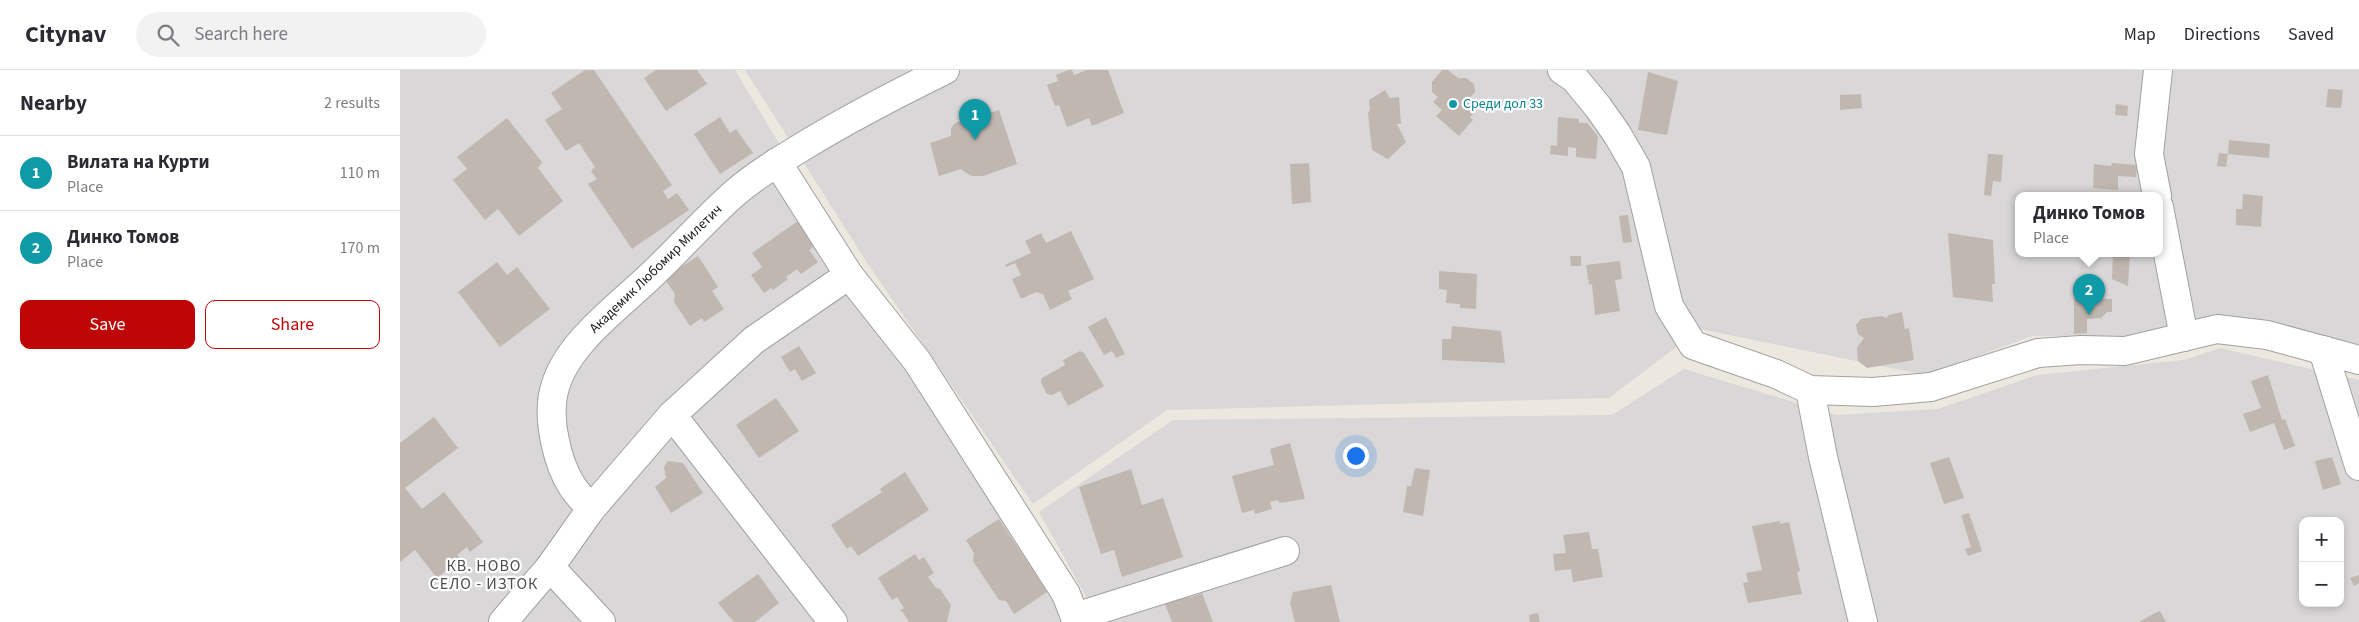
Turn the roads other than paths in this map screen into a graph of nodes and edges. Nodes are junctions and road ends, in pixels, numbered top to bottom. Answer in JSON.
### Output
{"nodes":[{"id":1,"x":945,"y":70,"type":"edge"},
{"id":2,"x":1562,"y":70,"type":"edge"},
{"id":3,"x":2158,"y":70,"type":"edge"},
{"id":4,"x":777,"y":162,"type":"junction"},
{"id":5,"x":2156,"y":192,"type":"edge"},
{"id":6,"x":2163,"y":228,"type":"edge"},
{"id":7,"x":849,"y":275,"type":"junction"},
{"id":8,"x":2184,"y":337,"type":"junction"},
{"id":9,"x":2324,"y":350,"type":"junction"},
{"id":10,"x":2359,"y":360,"type":"edge"},
{"id":11,"x":1810,"y":390,"type":"junction"},
{"id":12,"x":672,"y":415,"type":"junction"},
{"id":13,"x":2359,"y":466,"type":"edge"},
{"id":14,"x":591,"y":509,"type":"junction"},
{"id":15,"x":1285,"y":551,"type":"dead end"},
{"id":16,"x":550,"y":567,"type":"junction"},
{"id":17,"x":1076,"y":619,"type":"edge"},
{"id":18,"x":503,"y":622,"type":"edge"},
{"id":19,"x":601,"y":622,"type":"edge"},
{"id":20,"x":833,"y":622,"type":"edge"},
{"id":21,"x":1863,"y":622,"type":"edge"}],
"edges":[{"from":1,"to":4,"type":"street","name":"Академик Любомир Милетич"},
{"from":2,"to":11,"type":"street"},
{"from":3,"to":5,"type":"street"},
{"from":4,"to":7,"type":"street"},
{"from":4,"to":14,"type":"street","name":"Академик Любомир Милетич"},
{"from":6,"to":8,"type":"street"},
{"from":7,"to":12,"type":"street"},
{"from":7,"to":17,"type":"street"},
{"from":8,"to":9,"type":"street"},
{"from":8,"to":11,"type":"street"},
{"from":9,"to":10,"type":"street"},
{"from":9,"to":13,"type":"street"},
{"from":11,"to":21,"type":"street"},
{"from":12,"to":14,"type":"street"},
{"from":12,"to":20,"type":"street"},
{"from":14,"to":16,"type":"street"},
{"from":15,"to":17,"type":"street"},
{"from":16,"to":18,"type":"street"},
{"from":16,"to":19,"type":"street"}]}
